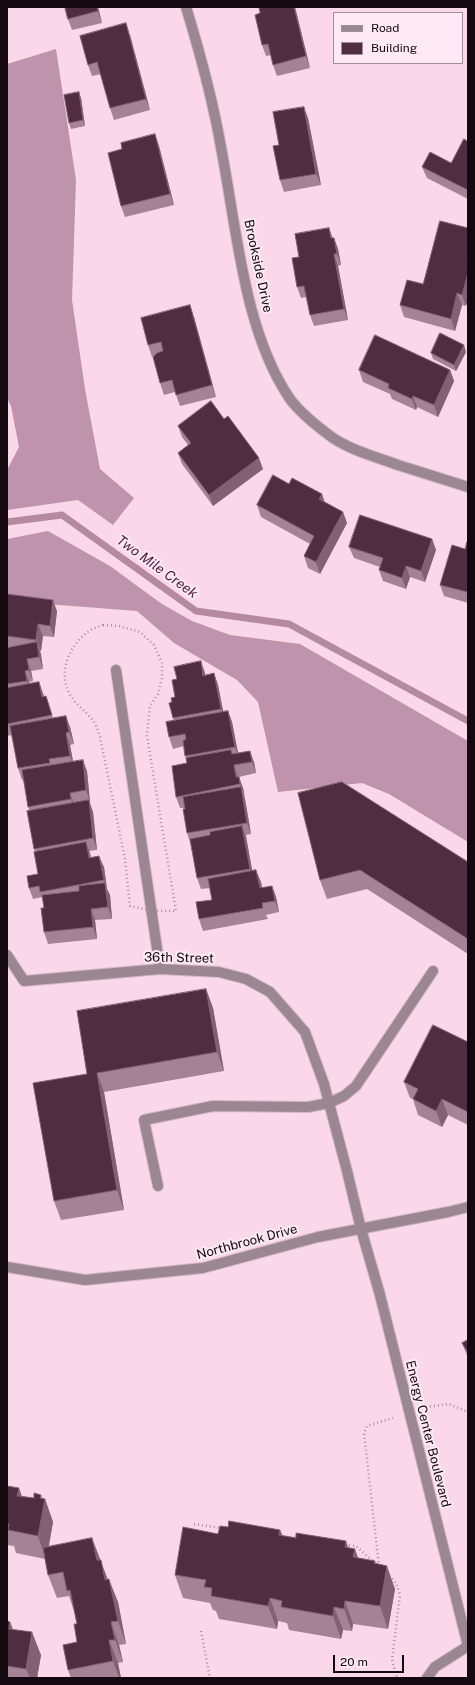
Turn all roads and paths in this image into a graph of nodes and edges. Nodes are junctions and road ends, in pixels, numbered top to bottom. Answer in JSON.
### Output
{"nodes":[{"id":1,"x":186,"y":7,"type":"edge"},
{"id":2,"x":468,"y":487,"type":"edge"},
{"id":3,"x":116,"y":670,"type":"dead end"},
{"id":4,"x":7,"y":955,"type":"edge"},
{"id":5,"x":160,"y":969,"type":"junction"},
{"id":6,"x":433,"y":971,"type":"dead end"},
{"id":7,"x":329,"y":1103,"type":"junction"},
{"id":8,"x":158,"y":1186,"type":"dead end"},
{"id":9,"x":468,"y":1207,"type":"edge"},
{"id":10,"x":361,"y":1229,"type":"junction"},
{"id":11,"x":7,"y":1267,"type":"edge"},
{"id":12,"x":468,"y":1412,"type":"edge"},
{"id":13,"x":409,"y":1413,"type":"junction"},
{"id":14,"x":194,"y":1524,"type":"dead end"},
{"id":15,"x":225,"y":1528,"type":"edge"},
{"id":16,"x":279,"y":1536,"type":"edge"},
{"id":17,"x":302,"y":1539,"type":"edge"},
{"id":18,"x":341,"y":1544,"type":"edge"},
{"id":19,"x":384,"y":1572,"type":"edge"},
{"id":20,"x":201,"y":1631,"type":"dead end"},
{"id":21,"x":468,"y":1646,"type":"edge"},
{"id":22,"x":210,"y":1678,"type":"edge"},
{"id":23,"x":397,"y":1678,"type":"edge"},
{"id":24,"x":427,"y":1678,"type":"edge"}],
"edges":[{"from":1,"to":2,"type":"street","name":"Brookside Drive"},
{"from":3,"to":5,"type":"street"},
{"from":4,"to":5,"type":"street","name":"36th Street"},
{"from":5,"to":7,"type":"street","name":"36th Street"},
{"from":6,"to":7,"type":"street"},
{"from":7,"to":8,"type":"street"},
{"from":7,"to":10,"type":"street","name":"36th Street"},
{"from":9,"to":10,"type":"street","name":"Northbrook Drive"},
{"from":10,"to":11,"type":"street","name":"Northbrook Drive"},
{"from":10,"to":13,"type":"street","name":"Energy Center Boulevard"},
{"from":12,"to":13,"type":"path"},
{"from":13,"to":18,"type":"path"},
{"from":13,"to":21,"type":"street","name":"Energy Center Boulevard"},
{"from":14,"to":15,"type":"path"},
{"from":16,"to":17,"type":"path"},
{"from":19,"to":23,"type":"path"},
{"from":20,"to":22,"type":"path"},
{"from":21,"to":24,"type":"street"}]}
